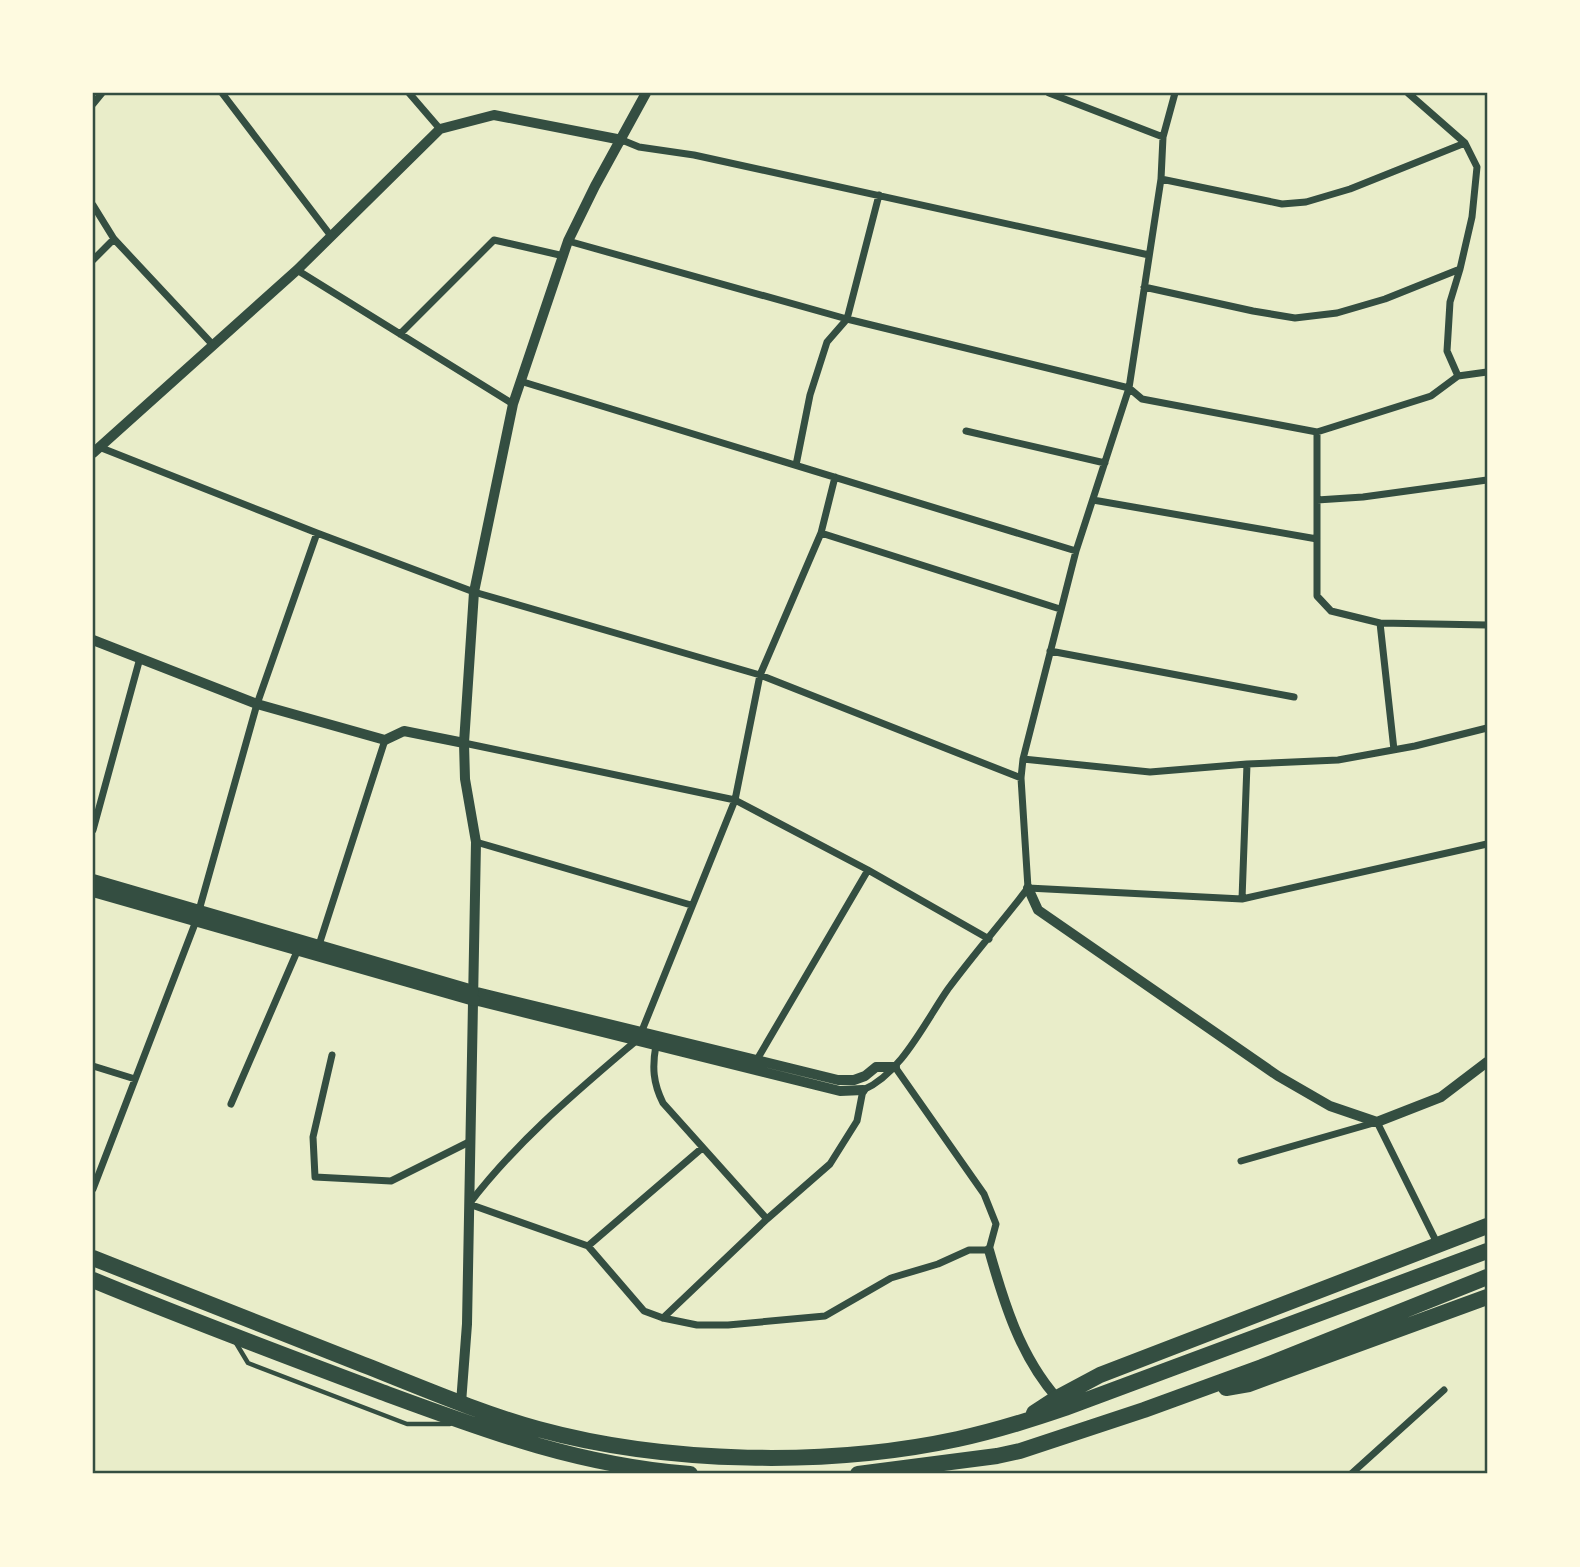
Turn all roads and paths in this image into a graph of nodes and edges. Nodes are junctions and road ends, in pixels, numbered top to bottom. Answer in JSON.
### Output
{"nodes":[{"id":1,"x":102,"y":93,"type":"edge"},
{"id":2,"x":222,"y":93,"type":"edge"},
{"id":3,"x":409,"y":93,"type":"edge"},
{"id":4,"x":646,"y":93,"type":"edge"},
{"id":5,"x":1052,"y":93,"type":"edge"},
{"id":6,"x":1175,"y":93,"type":"edge"},
{"id":7,"x":1408,"y":93,"type":"edge"},
{"id":8,"x":93,"y":104,"type":"edge"},
{"id":9,"x":440,"y":129,"type":"junction"},
{"id":10,"x":1163,"y":137,"type":"junction"},
{"id":11,"x":622,"y":140,"type":"junction"},
{"id":12,"x":1465,"y":144,"type":"junction"},
{"id":13,"x":1161,"y":179,"type":"junction"},
{"id":14,"x":879,"y":195,"type":"junction"},
{"id":15,"x":93,"y":205,"type":"edge"},
{"id":16,"x":331,"y":236,"type":"junction"},
{"id":17,"x":114,"y":239,"type":"junction"},
{"id":18,"x":568,"y":241,"type":"junction"},
{"id":19,"x":1149,"y":255,"type":"junction"},
{"id":20,"x":564,"y":256,"type":"junction"},
{"id":21,"x":93,"y":260,"type":"edge"},
{"id":22,"x":1460,"y":269,"type":"junction"},
{"id":23,"x":297,"y":270,"type":"junction"},
{"id":24,"x":1144,"y":287,"type":"junction"},
{"id":25,"x":847,"y":319,"type":"junction"},
{"id":26,"x":400,"y":334,"type":"junction"},
{"id":27,"x":213,"y":345,"type":"junction"},
{"id":28,"x":1487,"y":372,"type":"edge"},
{"id":29,"x":1458,"y":376,"type":"junction"},
{"id":30,"x":520,"y":381,"type":"junction"},
{"id":31,"x":1129,"y":388,"type":"junction"},
{"id":32,"x":513,"y":404,"type":"junction"},
{"id":33,"x":965,"y":431,"type":"dead end"},
{"id":34,"x":1317,"y":432,"type":"junction"},
{"id":35,"x":96,"y":450,"type":"edge"},
{"id":36,"x":1104,"y":463,"type":"junction"},
{"id":37,"x":796,"y":465,"type":"junction"},
{"id":38,"x":835,"y":477,"type":"junction"},
{"id":39,"x":1487,"y":480,"type":"edge"},
{"id":40,"x":1093,"y":500,"type":"junction"},
{"id":41,"x":1317,"y":500,"type":"junction"},
{"id":42,"x":317,"y":533,"type":"junction"},
{"id":43,"x":821,"y":533,"type":"junction"},
{"id":44,"x":1317,"y":539,"type":"junction"},
{"id":45,"x":1076,"y":551,"type":"junction"},
{"id":46,"x":474,"y":592,"type":"junction"},
{"id":47,"x":1060,"y":609,"type":"junction"},
{"id":48,"x":1380,"y":622,"type":"junction"},
{"id":49,"x":1487,"y":625,"type":"edge"},
{"id":50,"x":93,"y":640,"type":"edge"},
{"id":51,"x":1050,"y":651,"type":"junction"},
{"id":52,"x":139,"y":658,"type":"junction"},
{"id":53,"x":760,"y":675,"type":"junction"},
{"id":54,"x":1294,"y":697,"type":"dead end"},
{"id":55,"x":257,"y":704,"type":"junction"},
{"id":56,"x":1487,"y":728,"type":"edge"},
{"id":57,"x":385,"y":740,"type":"junction"},
{"id":58,"x":464,"y":743,"type":"junction"},
{"id":59,"x":1394,"y":750,"type":"junction"},
{"id":60,"x":1023,"y":759,"type":"junction"},
{"id":61,"x":1247,"y":764,"type":"junction"},
{"id":62,"x":1021,"y":778,"type":"junction"},
{"id":63,"x":735,"y":800,"type":"junction"},
{"id":64,"x":93,"y":830,"type":"edge"},
{"id":65,"x":476,"y":842,"type":"junction"},
{"id":66,"x":1487,"y":844,"type":"edge"},
{"id":67,"x":868,"y":870,"type":"junction"},
{"id":68,"x":93,"y":880,"type":"edge"},
{"id":69,"x":1028,"y":888,"type":"junction"},
{"id":70,"x":93,"y":891,"type":"edge"},
{"id":71,"x":1242,"y":899,"type":"junction"},
{"id":72,"x":691,"y":905,"type":"junction"},
{"id":73,"x":197,"y":916,"type":"junction"},
{"id":74,"x":989,"y":939,"type":"junction"},
{"id":75,"x":300,"y":946,"type":"junction"},
{"id":76,"x":317,"y":950,"type":"junction"},
{"id":77,"x":473,"y":995,"type":"junction"},
{"id":78,"x":639,"y":1037,"type":"junction"},
{"id":79,"x":656,"y":1045,"type":"junction"},
{"id":80,"x":332,"y":1055,"type":"dead end"},
{"id":81,"x":1487,"y":1062,"type":"edge"},
{"id":82,"x":753,"y":1065,"type":"junction"},
{"id":83,"x":93,"y":1066,"type":"edge"},
{"id":84,"x":895,"y":1067,"type":"junction"},
{"id":85,"x":135,"y":1079,"type":"junction"},
{"id":86,"x":863,"y":1090,"type":"junction"},
{"id":87,"x":231,"y":1104,"type":"dead end"},
{"id":88,"x":1377,"y":1122,"type":"junction"},
{"id":89,"x":470,"y":1142,"type":"junction"},
{"id":90,"x":701,"y":1149,"type":"junction"},
{"id":91,"x":1241,"y":1161,"type":"dead end"},
{"id":92,"x":93,"y":1189,"type":"edge"},
{"id":93,"x":469,"y":1204,"type":"junction"},
{"id":94,"x":766,"y":1219,"type":"junction"},
{"id":95,"x":1487,"y":1226,"type":"edge"},
{"id":96,"x":588,"y":1246,"type":"junction"},
{"id":97,"x":1438,"y":1246,"type":"junction"},
{"id":98,"x":989,"y":1250,"type":"junction"},
{"id":99,"x":1487,"y":1251,"type":"edge"},
{"id":100,"x":93,"y":1258,"type":"edge"},
{"id":101,"x":1487,"y":1277,"type":"edge"},
{"id":102,"x":93,"y":1280,"type":"edge"},
{"id":103,"x":1487,"y":1297,"type":"edge"},
{"id":104,"x":663,"y":1318,"type":"junction"},
{"id":105,"x":1444,"y":1390,"type":"dead end"},
{"id":106,"x":1179,"y":1397,"type":"junction"},
{"id":107,"x":1057,"y":1398,"type":"junction"},
{"id":108,"x":461,"y":1403,"type":"junction"},
{"id":109,"x":1020,"y":1423,"type":"junction"},
{"id":110,"x":1361,"y":1471,"type":"edge"},
{"id":111,"x":690,"y":1474,"type":"edge"},
{"id":112,"x":858,"y":1474,"type":"edge"},
{"id":113,"x":1352,"y":1474,"type":"edge"}],
"edges":[{"from":1,"to":8,"type":"street"},
{"from":2,"to":16,"type":"street"},
{"from":3,"to":9,"type":"street"},
{"from":4,"to":11,"type":"street"},
{"from":5,"to":10,"type":"street"},
{"from":6,"to":10,"type":"street"},
{"from":7,"to":12,"type":"street"},
{"from":9,"to":11,"type":"street"},
{"from":9,"to":16,"type":"street"},
{"from":10,"to":13,"type":"street"},
{"from":11,"to":14,"type":"street"},
{"from":11,"to":18,"type":"street"},
{"from":12,"to":13,"type":"street"},
{"from":12,"to":22,"type":"street"},
{"from":13,"to":19,"type":"street"},
{"from":14,"to":19,"type":"street"},
{"from":14,"to":25,"type":"street"},
{"from":15,"to":17,"type":"street"},
{"from":16,"to":23,"type":"street"},
{"from":17,"to":21,"type":"street"},
{"from":17,"to":27,"type":"street"},
{"from":18,"to":20,"type":"street"},
{"from":18,"to":25,"type":"street"},
{"from":19,"to":24,"type":"street"},
{"from":20,"to":26,"type":"street"},
{"from":20,"to":30,"type":"street"},
{"from":22,"to":24,"type":"street"},
{"from":22,"to":29,"type":"street"},
{"from":23,"to":26,"type":"street"},
{"from":23,"to":27,"type":"street"},
{"from":24,"to":31,"type":"street"},
{"from":25,"to":31,"type":"street"},
{"from":25,"to":37,"type":"street"},
{"from":26,"to":32,"type":"street"},
{"from":27,"to":35,"type":"street"},
{"from":28,"to":29,"type":"street"},
{"from":29,"to":34,"type":"street"},
{"from":30,"to":32,"type":"street"},
{"from":30,"to":37,"type":"street"},
{"from":31,"to":34,"type":"street"},
{"from":31,"to":36,"type":"street"},
{"from":32,"to":46,"type":"street"},
{"from":33,"to":36,"type":"street"},
{"from":34,"to":41,"type":"street"},
{"from":35,"to":42,"type":"street"},
{"from":36,"to":40,"type":"street"},
{"from":37,"to":38,"type":"street"},
{"from":38,"to":43,"type":"street"},
{"from":38,"to":45,"type":"street"},
{"from":39,"to":41,"type":"street"},
{"from":40,"to":44,"type":"street"},
{"from":40,"to":45,"type":"street"},
{"from":41,"to":44,"type":"street"},
{"from":42,"to":46,"type":"street"},
{"from":42,"to":55,"type":"street"},
{"from":43,"to":47,"type":"street"},
{"from":43,"to":53,"type":"street"},
{"from":44,"to":48,"type":"street"},
{"from":45,"to":47,"type":"street"},
{"from":46,"to":53,"type":"street"},
{"from":46,"to":58,"type":"street"},
{"from":47,"to":51,"type":"street"},
{"from":48,"to":49,"type":"street"},
{"from":48,"to":59,"type":"street"},
{"from":50,"to":52,"type":"street"},
{"from":51,"to":54,"type":"street"},
{"from":51,"to":60,"type":"street"},
{"from":52,"to":55,"type":"street"},
{"from":52,"to":64,"type":"street"},
{"from":53,"to":62,"type":"street"},
{"from":53,"to":63,"type":"street"},
{"from":55,"to":57,"type":"street"},
{"from":55,"to":73,"type":"street"},
{"from":56,"to":59,"type":"street"},
{"from":57,"to":58,"type":"street"},
{"from":57,"to":76,"type":"street"},
{"from":58,"to":63,"type":"street"},
{"from":58,"to":65,"type":"street"},
{"from":59,"to":61,"type":"street"},
{"from":60,"to":61,"type":"street"},
{"from":60,"to":62,"type":"street"},
{"from":61,"to":71,"type":"street"},
{"from":62,"to":69,"type":"street"},
{"from":63,"to":67,"type":"street"},
{"from":63,"to":72,"type":"street"},
{"from":65,"to":72,"type":"street"},
{"from":65,"to":77,"type":"street"},
{"from":66,"to":71,"type":"street"},
{"from":67,"to":74,"type":"street"},
{"from":67,"to":82,"type":"street"},
{"from":68,"to":73,"type":"main road"},
{"from":69,"to":71,"type":"street"},
{"from":69,"to":74,"type":"street"},
{"from":69,"to":88,"type":"street"},
{"from":70,"to":73,"type":"main road"},
{"from":72,"to":78,"type":"street"},
{"from":73,"to":75,"type":"main road"},
{"from":73,"to":85,"type":"street"},
{"from":74,"to":84,"type":"street"},
{"from":75,"to":76,"type":"main road"},
{"from":75,"to":87,"type":"street"},
{"from":76,"to":77,"type":"main road"},
{"from":77,"to":78,"type":"street"},
{"from":77,"to":89,"type":"street"},
{"from":78,"to":79,"type":"street"},
{"from":78,"to":82,"type":"street"},
{"from":78,"to":93,"type":"street"},
{"from":79,"to":82,"type":"street"},
{"from":79,"to":90,"type":"street"},
{"from":80,"to":89,"type":"street"},
{"from":81,"to":88,"type":"street"},
{"from":82,"to":84,"type":"street"},
{"from":82,"to":86,"type":"street"},
{"from":83,"to":85,"type":"street"},
{"from":84,"to":86,"type":"street"},
{"from":84,"to":98,"type":"street"},
{"from":85,"to":92,"type":"street"},
{"from":86,"to":94,"type":"street"},
{"from":88,"to":91,"type":"street"},
{"from":88,"to":97,"type":"street"},
{"from":89,"to":93,"type":"street"},
{"from":90,"to":94,"type":"street"},
{"from":90,"to":96,"type":"street"},
{"from":93,"to":96,"type":"street"},
{"from":93,"to":108,"type":"street"},
{"from":94,"to":104,"type":"street"},
{"from":95,"to":97,"type":"highway"},
{"from":96,"to":104,"type":"street"},
{"from":97,"to":107,"type":"highway"},
{"from":98,"to":104,"type":"street"},
{"from":98,"to":107,"type":"street"},
{"from":99,"to":109,"type":"highway"},
{"from":100,"to":108,"type":"highway"},
{"from":101,"to":106,"type":"highway"},
{"from":102,"to":111,"type":"highway"},
{"from":103,"to":106,"type":"highway"},
{"from":105,"to":110,"type":"street"},
{"from":106,"to":112,"type":"highway"},
{"from":107,"to":109,"type":"highway"},
{"from":108,"to":109,"type":"highway"},
{"from":110,"to":113,"type":"street"}]}
